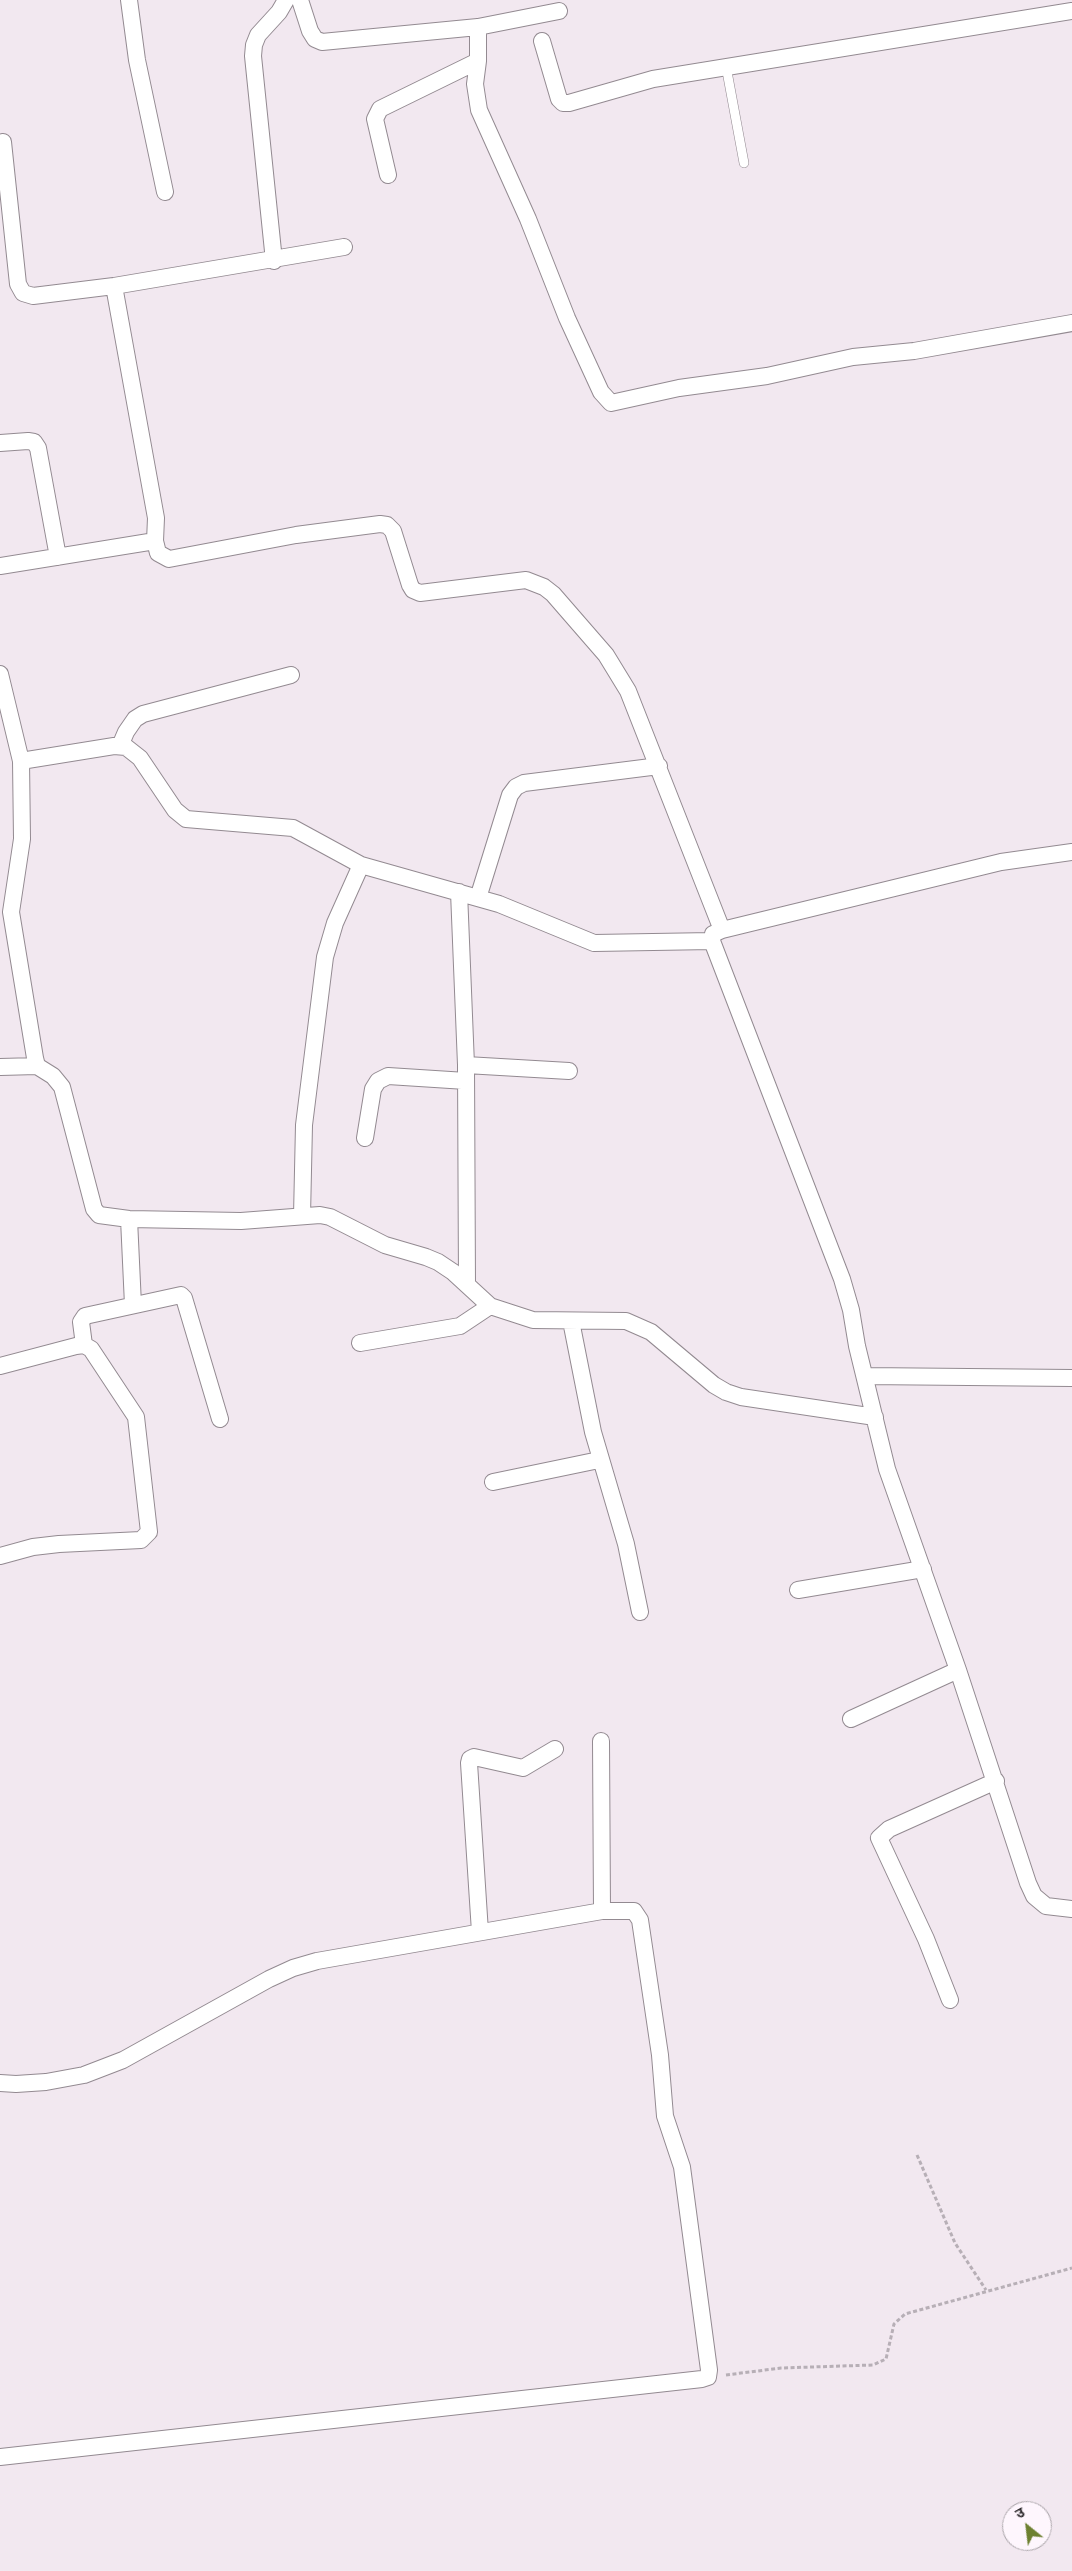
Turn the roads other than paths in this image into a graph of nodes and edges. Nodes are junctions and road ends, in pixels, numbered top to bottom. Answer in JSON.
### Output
{"nodes":[{"id":1,"x":130,"y":0,"type":"edge"},
{"id":2,"x":286,"y":0,"type":"edge"},
{"id":3,"x":300,"y":0,"type":"edge"},
{"id":4,"x":559,"y":11,"type":"dead end"},
{"id":5,"x":1072,"y":11,"type":"edge"},
{"id":6,"x":478,"y":27,"type":"junction"},
{"id":7,"x":542,"y":41,"type":"dead end"},
{"id":8,"x":478,"y":61,"type":"junction"},
{"id":9,"x":726,"y":66,"type":"junction"},
{"id":10,"x":3,"y":142,"type":"dead end"},
{"id":11,"x":744,"y":163,"type":"dead end"},
{"id":12,"x":388,"y":175,"type":"dead end"},
{"id":13,"x":165,"y":192,"type":"dead end"},
{"id":14,"x":344,"y":247,"type":"dead end"},
{"id":15,"x":274,"y":260,"type":"junction"},
{"id":16,"x":114,"y":286,"type":"junction"},
{"id":17,"x":1072,"y":323,"type":"edge"},
{"id":18,"x":0,"y":443,"type":"edge"},
{"id":19,"x":155,"y":541,"type":"junction"},
{"id":20,"x":58,"y":557,"type":"junction"},
{"id":21,"x":0,"y":566,"type":"edge"},
{"id":22,"x":0,"y":674,"type":"edge"},
{"id":23,"x":290,"y":675,"type":"dead end"},
{"id":24,"x":120,"y":746,"type":"junction"},
{"id":25,"x":22,"y":761,"type":"junction"},
{"id":26,"x":659,"y":766,"type":"junction"},
{"id":27,"x":1072,"y":852,"type":"edge"},
{"id":28,"x":361,"y":866,"type":"junction"},
{"id":29,"x":459,"y":892,"type":"junction"},
{"id":30,"x":478,"y":898,"type":"junction"},
{"id":31,"x":717,"y":936,"type":"junction"},
{"id":32,"x":37,"y":1066,"type":"junction"},
{"id":33,"x":0,"y":1067,"type":"edge"},
{"id":34,"x":569,"y":1071,"type":"dead end"},
{"id":35,"x":466,"y":1073,"type":"junction"},
{"id":36,"x":365,"y":1138,"type":"dead end"},
{"id":37,"x":302,"y":1216,"type":"junction"},
{"id":38,"x":129,"y":1219,"type":"junction"},
{"id":39,"x":467,"y":1285,"type":"junction"},
{"id":40,"x":133,"y":1305,"type":"junction"},
{"id":41,"x":490,"y":1306,"type":"junction"},
{"id":42,"x":571,"y":1321,"type":"junction"},
{"id":43,"x":360,"y":1343,"type":"dead end"},
{"id":44,"x":84,"y":1345,"type":"junction"},
{"id":45,"x":0,"y":1366,"type":"edge"},
{"id":46,"x":865,"y":1376,"type":"junction"},
{"id":47,"x":1072,"y":1378,"type":"edge"},
{"id":48,"x":875,"y":1417,"type":"junction"},
{"id":49,"x":220,"y":1419,"type":"dead end"},
{"id":50,"x":599,"y":1460,"type":"junction"},
{"id":51,"x":493,"y":1482,"type":"dead end"},
{"id":52,"x":0,"y":1556,"type":"edge"},
{"id":53,"x":923,"y":1569,"type":"junction"},
{"id":54,"x":798,"y":1590,"type":"dead end"},
{"id":55,"x":640,"y":1612,"type":"dead end"},
{"id":56,"x":958,"y":1670,"type":"junction"},
{"id":57,"x":851,"y":1719,"type":"dead end"},
{"id":58,"x":601,"y":1741,"type":"dead end"},
{"id":59,"x":554,"y":1749,"type":"dead end"},
{"id":60,"x":996,"y":1781,"type":"junction"},
{"id":61,"x":1072,"y":1909,"type":"edge"},
{"id":62,"x":602,"y":1911,"type":"junction"},
{"id":63,"x":480,"y":1932,"type":"junction"},
{"id":64,"x":950,"y":2000,"type":"dead end"},
{"id":65,"x":0,"y":2082,"type":"edge"},
{"id":66,"x":0,"y":2457,"type":"edge"}],
"edges":[{"from":1,"to":13,"type":"street"},
{"from":2,"to":15,"type":"street"},
{"from":3,"to":6,"type":"street"},
{"from":4,"to":6,"type":"street"},
{"from":5,"to":9,"type":"street"},
{"from":6,"to":8,"type":"street"},
{"from":7,"to":9,"type":"street"},
{"from":8,"to":12,"type":"street"},
{"from":8,"to":17,"type":"street"},
{"from":9,"to":11,"type":"lane"},
{"from":10,"to":16,"type":"street"},
{"from":14,"to":15,"type":"street"},
{"from":15,"to":16,"type":"street"},
{"from":16,"to":19,"type":"street"},
{"from":18,"to":20,"type":"street"},
{"from":19,"to":20,"type":"street"},
{"from":19,"to":26,"type":"street"},
{"from":20,"to":21,"type":"street"},
{"from":22,"to":25,"type":"street"},
{"from":23,"to":24,"type":"street"},
{"from":24,"to":25,"type":"street"},
{"from":24,"to":28,"type":"street"},
{"from":25,"to":32,"type":"street"},
{"from":26,"to":30,"type":"street"},
{"from":26,"to":31,"type":"street"},
{"from":27,"to":31,"type":"street"},
{"from":28,"to":29,"type":"street"},
{"from":28,"to":37,"type":"street"},
{"from":29,"to":30,"type":"street"},
{"from":29,"to":35,"type":"street"},
{"from":30,"to":31,"type":"street"},
{"from":31,"to":46,"type":"street"},
{"from":32,"to":33,"type":"street"},
{"from":32,"to":38,"type":"street"},
{"from":34,"to":35,"type":"street"},
{"from":35,"to":36,"type":"street"},
{"from":35,"to":39,"type":"street"},
{"from":37,"to":38,"type":"street"},
{"from":37,"to":39,"type":"street"},
{"from":38,"to":40,"type":"street"},
{"from":39,"to":41,"type":"street"},
{"from":40,"to":44,"type":"street"},
{"from":40,"to":49,"type":"street"},
{"from":41,"to":42,"type":"street"},
{"from":41,"to":43,"type":"street"},
{"from":42,"to":48,"type":"street"},
{"from":42,"to":50,"type":"street"},
{"from":44,"to":45,"type":"street"},
{"from":44,"to":52,"type":"street"},
{"from":46,"to":47,"type":"street"},
{"from":46,"to":48,"type":"street"},
{"from":48,"to":53,"type":"street"},
{"from":50,"to":51,"type":"street"},
{"from":50,"to":55,"type":"street"},
{"from":53,"to":54,"type":"street"},
{"from":53,"to":56,"type":"street"},
{"from":56,"to":57,"type":"street"},
{"from":56,"to":60,"type":"street"},
{"from":58,"to":62,"type":"street"},
{"from":59,"to":63,"type":"street"},
{"from":60,"to":61,"type":"street"},
{"from":60,"to":64,"type":"street"},
{"from":62,"to":63,"type":"street"},
{"from":62,"to":66,"type":"street"},
{"from":63,"to":65,"type":"street"}]}
